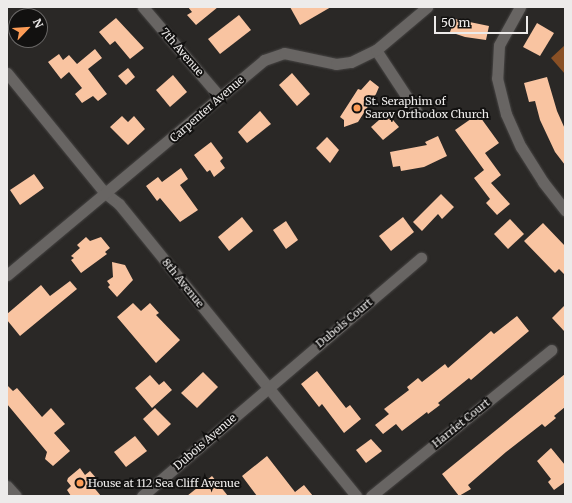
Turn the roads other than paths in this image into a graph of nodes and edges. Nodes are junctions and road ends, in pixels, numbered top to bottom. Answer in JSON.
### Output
{"nodes":[{"id":1,"x":143,"y":7,"type":"edge"},
{"id":2,"x":427,"y":7,"type":"edge"},
{"id":3,"x":520,"y":7,"type":"edge"},
{"id":4,"x":376,"y":50,"type":"junction"},
{"id":5,"x":7,"y":73,"type":"edge"},
{"id":6,"x":220,"y":97,"type":"junction"},
{"id":7,"x":416,"y":111,"type":"dead end"},
{"id":8,"x":105,"y":193,"type":"junction"},
{"id":9,"x":565,"y":210,"type":"edge"},
{"id":10,"x":421,"y":258,"type":"dead end"},
{"id":11,"x":7,"y":275,"type":"edge"},
{"id":12,"x":551,"y":350,"type":"dead end"},
{"id":13,"x":268,"y":387,"type":"junction"},
{"id":14,"x":7,"y":486,"type":"edge"},
{"id":15,"x":16,"y":496,"type":"edge"},
{"id":16,"x":142,"y":496,"type":"edge"},
{"id":17,"x":356,"y":496,"type":"edge"},
{"id":18,"x":371,"y":496,"type":"edge"}],
"edges":[{"from":1,"to":6,"type":"street","name":"7th Avenue"},
{"from":2,"to":4,"type":"street","name":"Carpenter Avenue"},
{"from":3,"to":9,"type":"street"},
{"from":4,"to":6,"type":"street","name":"Carpenter Avenue"},
{"from":4,"to":7,"type":"street"},
{"from":5,"to":8,"type":"street","name":"8th Avenue"},
{"from":6,"to":8,"type":"street","name":"Carpenter Avenue"},
{"from":8,"to":11,"type":"street","name":"Carpenter Avenue"},
{"from":8,"to":13,"type":"street","name":"8th Avenue"},
{"from":10,"to":13,"type":"street","name":"Dubois Court"},
{"from":12,"to":18,"type":"street","name":"Harriet Court"},
{"from":13,"to":16,"type":"street","name":"Dubois Avenue"},
{"from":13,"to":17,"type":"street","name":"8th Avenue"},
{"from":14,"to":15,"type":"street"}]}
